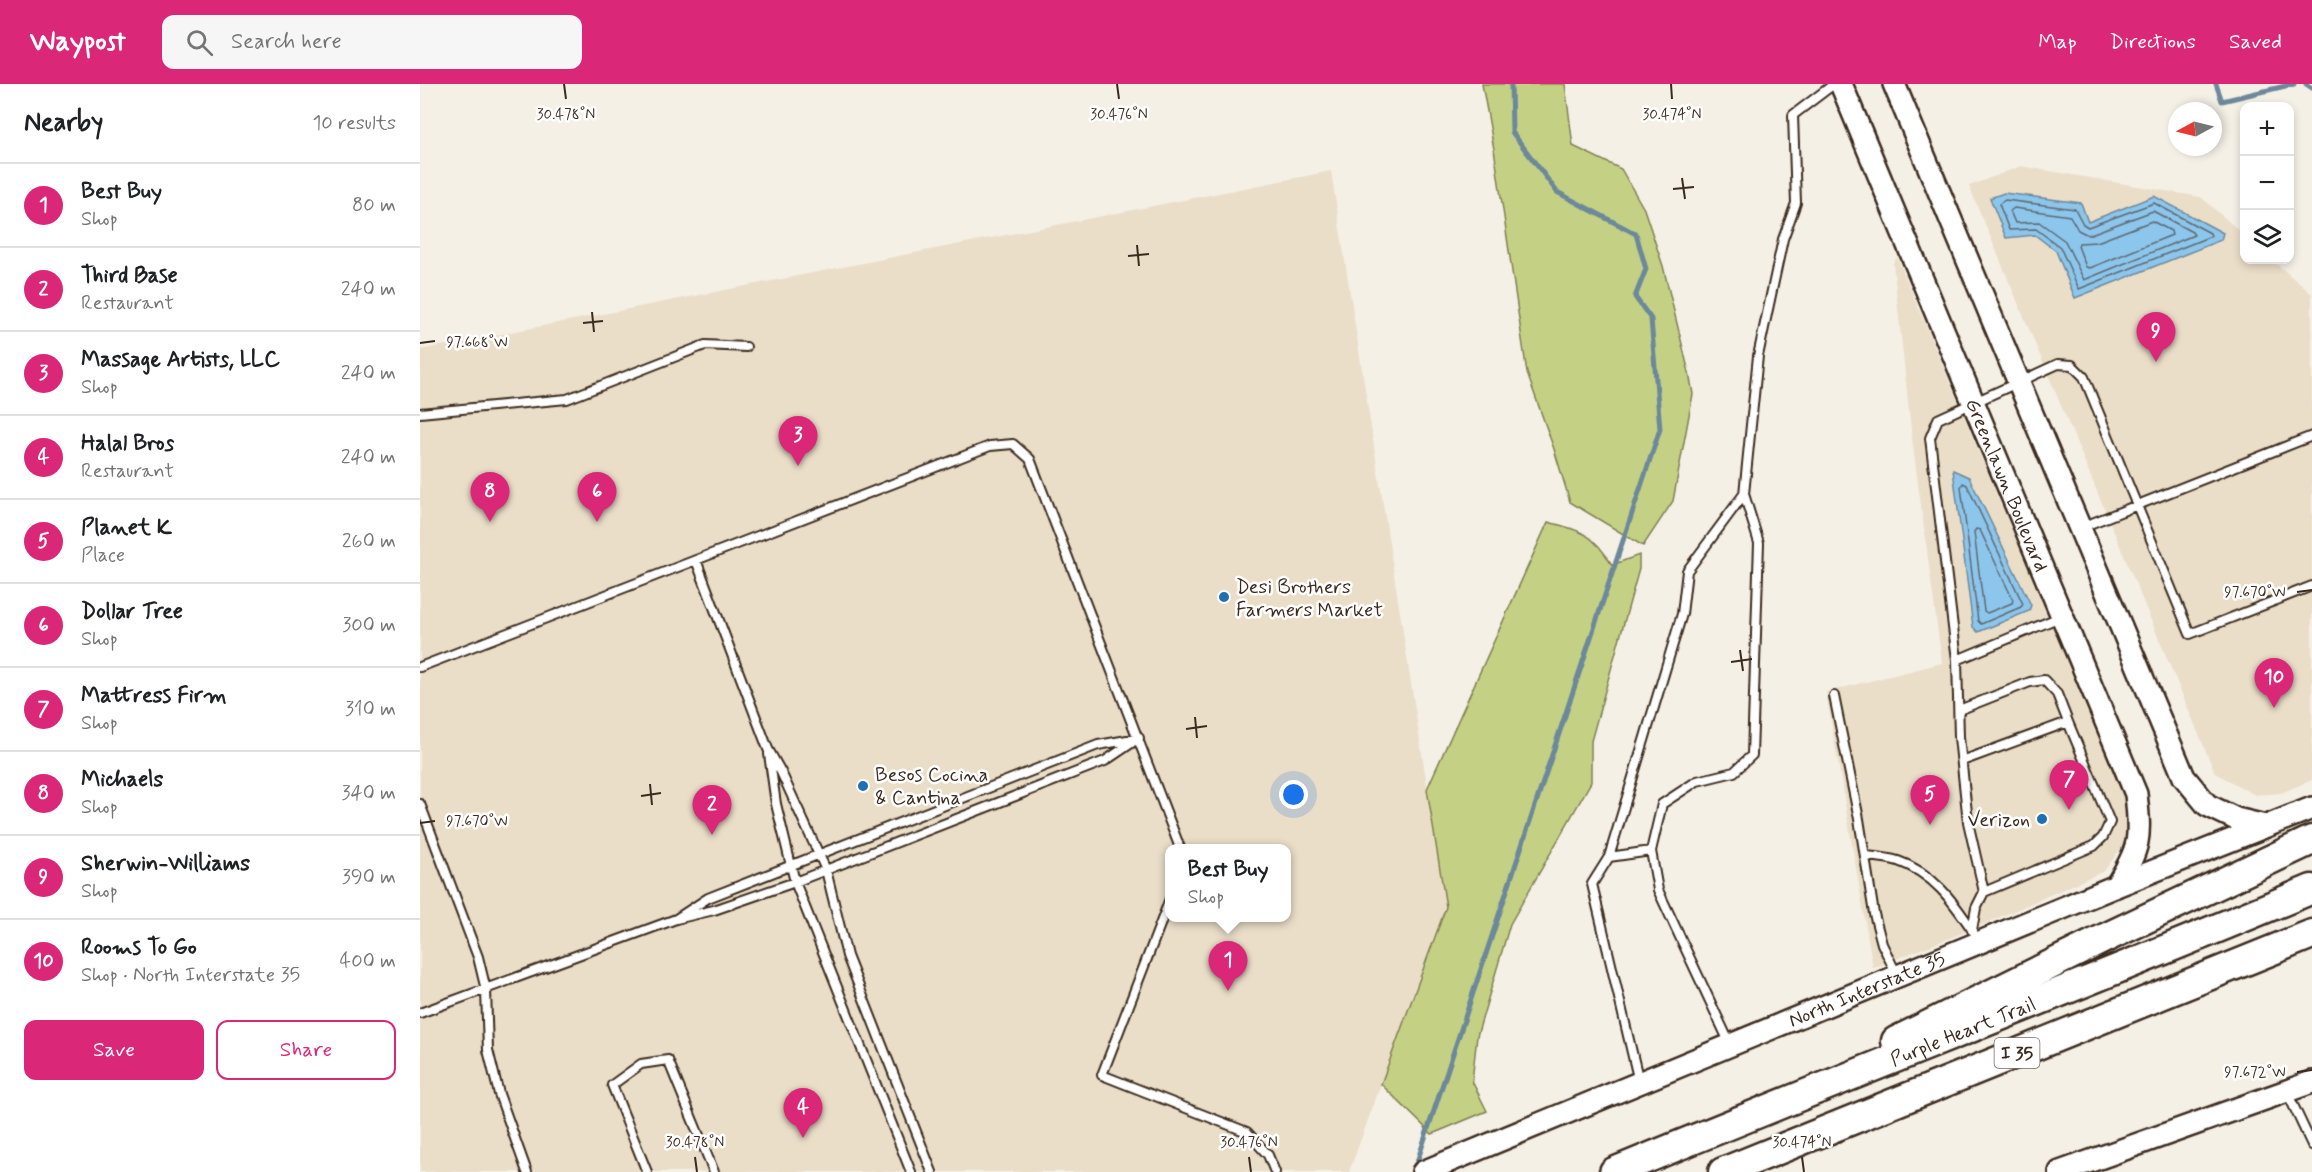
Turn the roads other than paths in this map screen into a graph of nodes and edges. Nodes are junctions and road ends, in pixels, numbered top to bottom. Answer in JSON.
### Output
{"nodes":[{"id":1,"x":1833,"y":84,"type":"edge"},
{"id":2,"x":1841,"y":84,"type":"edge"},
{"id":3,"x":1894,"y":84,"type":"edge"},
{"id":4,"x":746,"y":347,"type":"dead end"},
{"id":5,"x":2020,"y":381,"type":"junction"},
{"id":6,"x":1974,"y":401,"type":"junction"},
{"id":7,"x":420,"y":413,"type":"edge"},
{"id":8,"x":2312,"y":436,"type":"edge"},
{"id":9,"x":1744,"y":494,"type":"junction"},
{"id":10,"x":2136,"y":506,"type":"junction"},
{"id":11,"x":2081,"y":528,"type":"junction"},
{"id":12,"x":696,"y":560,"type":"junction"},
{"id":13,"x":2312,"y":586,"type":"edge"},
{"id":14,"x":2061,"y":616,"type":"junction"},
{"id":15,"x":1958,"y":660,"type":"junction"},
{"id":16,"x":420,"y":667,"type":"edge"},
{"id":17,"x":1834,"y":696,"type":"dead end"},
{"id":18,"x":1959,"y":710,"type":"junction"},
{"id":19,"x":2068,"y":722,"type":"junction"},
{"id":20,"x":1139,"y":738,"type":"junction"},
{"id":21,"x":768,"y":749,"type":"junction"},
{"id":22,"x":1962,"y":761,"type":"junction"},
{"id":23,"x":420,"y":804,"type":"edge"},
{"id":24,"x":2312,"y":808,"type":"edge"},
{"id":25,"x":2265,"y":826,"type":"junction"},
{"id":26,"x":2312,"y":840,"type":"edge"},
{"id":27,"x":1178,"y":844,"type":"edge"},
{"id":28,"x":1651,"y":851,"type":"junction"},
{"id":29,"x":818,"y":854,"type":"junction"},
{"id":30,"x":1865,"y":855,"type":"junction"},
{"id":31,"x":1609,"y":857,"type":"junction"},
{"id":32,"x":791,"y":865,"type":"junction"},
{"id":33,"x":826,"y":870,"type":"junction"},
{"id":34,"x":795,"y":882,"type":"junction"},
{"id":35,"x":2116,"y":886,"type":"junction"},
{"id":36,"x":2312,"y":889,"type":"edge"},
{"id":37,"x":1984,"y":892,"type":"junction"},
{"id":38,"x":1165,"y":912,"type":"edge"},
{"id":39,"x":676,"y":919,"type":"junction"},
{"id":40,"x":2312,"y":934,"type":"edge"},
{"id":41,"x":1976,"y":936,"type":"junction"},
{"id":42,"x":1897,"y":977,"type":"junction"},
{"id":43,"x":486,"y":990,"type":"junction"},
{"id":44,"x":420,"y":1013,"type":"edge"},
{"id":45,"x":1731,"y":1046,"type":"junction"},
{"id":46,"x":2312,"y":1082,"type":"edge"},
{"id":47,"x":1640,"y":1084,"type":"junction"},
{"id":48,"x":2287,"y":1091,"type":"junction"},
{"id":49,"x":1772,"y":1107,"type":"junction"},
{"id":50,"x":2312,"y":1145,"type":"edge"},
{"id":51,"x":527,"y":1172,"type":"edge"},
{"id":52,"x":647,"y":1172,"type":"edge"},
{"id":53,"x":714,"y":1172,"type":"edge"},
{"id":54,"x":911,"y":1172,"type":"edge"},
{"id":55,"x":932,"y":1172,"type":"edge"},
{"id":56,"x":1275,"y":1172,"type":"edge"},
{"id":57,"x":1423,"y":1172,"type":"edge"},
{"id":58,"x":1614,"y":1172,"type":"edge"},
{"id":59,"x":1723,"y":1172,"type":"edge"},
{"id":60,"x":2060,"y":1172,"type":"edge"}],
"edges":[{"from":1,"to":9,"type":"lane"},
{"from":2,"to":6,"type":"main road","name":"Greenlawn Boulevard"},
{"from":3,"to":5,"type":"main road"},
{"from":4,"to":7,"type":"lane"},
{"from":5,"to":6,"type":"lane"},
{"from":5,"to":10,"type":"lane"},
{"from":5,"to":11,"type":"main road"},
{"from":6,"to":14,"type":"main road","name":"Greenlawn Boulevard"},
{"from":6,"to":15,"type":"lane"},
{"from":8,"to":10,"type":"lane"},
{"from":9,"to":28,"type":"lane"},
{"from":9,"to":31,"type":"lane"},
{"from":10,"to":11,"type":"lane"},
{"from":10,"to":13,"type":"lane"},
{"from":11,"to":25,"type":"main road"},
{"from":12,"to":16,"type":"lane"},
{"from":12,"to":20,"type":"lane"},
{"from":12,"to":21,"type":"lane"},
{"from":14,"to":15,"type":"lane"},
{"from":14,"to":35,"type":"main road","name":"Greenlawn Boulevard"},
{"from":15,"to":18,"type":"lane"},
{"from":17,"to":30,"type":"lane"},
{"from":18,"to":19,"type":"lane"},
{"from":18,"to":22,"type":"lane"},
{"from":19,"to":22,"type":"lane"},
{"from":19,"to":37,"type":"lane"},
{"from":20,"to":27,"type":"lane"},
{"from":20,"to":29,"type":"lane"},
{"from":20,"to":33,"type":"lane"},
{"from":21,"to":29,"type":"lane"},
{"from":21,"to":32,"type":"lane"},
{"from":22,"to":37,"type":"lane"},
{"from":23,"to":43,"type":"lane"},
{"from":24,"to":25,"type":"main road","name":"North Interstate 35"},
{"from":25,"to":35,"type":"main road","name":"North Interstate 35"},
{"from":26,"to":49,"type":"highway"},
{"from":28,"to":31,"type":"lane"},
{"from":28,"to":45,"type":"lane"},
{"from":29,"to":32,"type":"lane"},
{"from":29,"to":33,"type":"lane"},
{"from":30,"to":41,"type":"lane"},
{"from":30,"to":42,"type":"lane"},
{"from":31,"to":47,"type":"lane"},
{"from":32,"to":34,"type":"lane"},
{"from":32,"to":39,"type":"lane"},
{"from":33,"to":34,"type":"lane"},
{"from":33,"to":55,"type":"lane"},
{"from":34,"to":39,"type":"lane"},
{"from":34,"to":54,"type":"lane"},
{"from":35,"to":41,"type":"main road","name":"North Interstate 35"},
{"from":36,"to":49,"type":"highway","name":"Purple Heart Trail","number":"I 35"},
{"from":37,"to":41,"type":"lane"},
{"from":38,"to":56,"type":"lane"},
{"from":39,"to":43,"type":"lane"},
{"from":40,"to":59,"type":"highway","name":"Purple Heart Trail","number":"I 35"},
{"from":41,"to":42,"type":"main road","name":"North Interstate 35"},
{"from":42,"to":45,"type":"main road","name":"North Interstate 35"},
{"from":43,"to":44,"type":"lane"},
{"from":43,"to":51,"type":"lane"},
{"from":45,"to":47,"type":"main road","name":"North Interstate 35"},
{"from":46,"to":48,"type":"main road"},
{"from":47,"to":57,"type":"main road","name":"North Interstate 35"},
{"from":48,"to":50,"type":"lane"},
{"from":48,"to":60,"type":"main road"},
{"from":49,"to":58,"type":"highway","name":"Purple Heart Trail","number":"I 35"},
{"from":52,"to":53,"type":"lane"}]}
